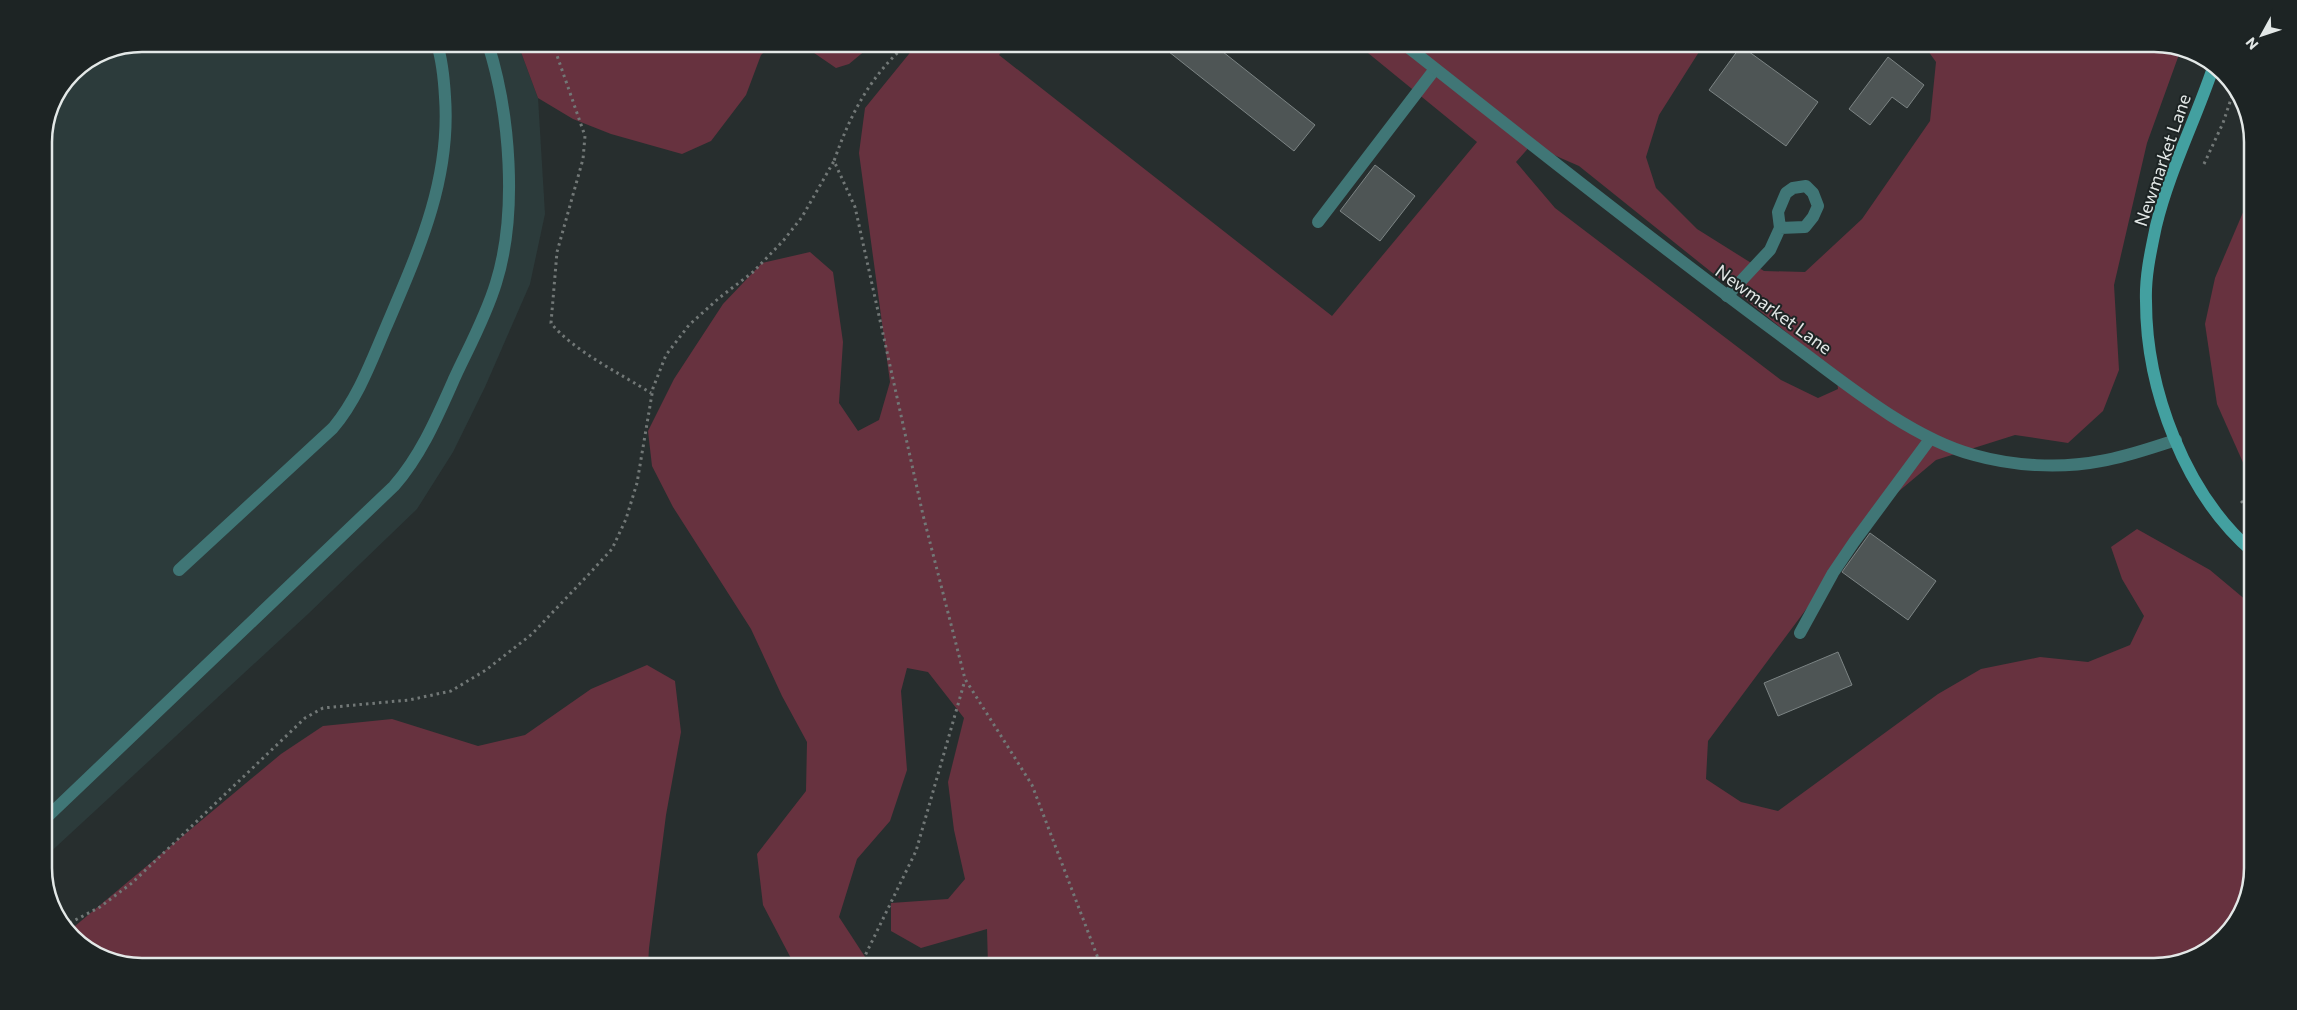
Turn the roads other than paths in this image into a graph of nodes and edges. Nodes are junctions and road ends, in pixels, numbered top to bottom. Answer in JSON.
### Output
{"nodes":[{"id":1,"x":438,"y":52,"type":"edge"},
{"id":2,"x":491,"y":52,"type":"edge"},
{"id":3,"x":1414,"y":52,"type":"edge"},
{"id":4,"x":1435,"y":69,"type":"junction"},
{"id":5,"x":2210,"y":72,"type":"edge"},
{"id":6,"x":1318,"y":222,"type":"dead end"},
{"id":7,"x":1780,"y":228,"type":"dead end"},
{"id":8,"x":1727,"y":296,"type":"junction"},
{"id":9,"x":1930,"y":439,"type":"junction"},
{"id":10,"x":2176,"y":440,"type":"junction"},
{"id":11,"x":2244,"y":543,"type":"edge"},
{"id":12,"x":179,"y":570,"type":"dead end"},
{"id":13,"x":1800,"y":633,"type":"dead end"},
{"id":14,"x":53,"y":811,"type":"edge"}],
"edges":[{"from":1,"to":12,"type":"street"},
{"from":2,"to":14,"type":"street"},
{"from":3,"to":4,"type":"street","name":"Newmarket Lane"},
{"from":4,"to":6,"type":"street"},
{"from":4,"to":8,"type":"street","name":"Newmarket Lane"},
{"from":5,"to":10,"type":"main road","name":"Newmarket Lane"},
{"from":7,"to":8,"type":"street"},
{"from":8,"to":9,"type":"street","name":"Newmarket Lane"},
{"from":9,"to":10,"type":"street","name":"Newmarket Lane"},
{"from":9,"to":13,"type":"street"},
{"from":10,"to":11,"type":"main road","name":"Newmarket Lane"}]}
